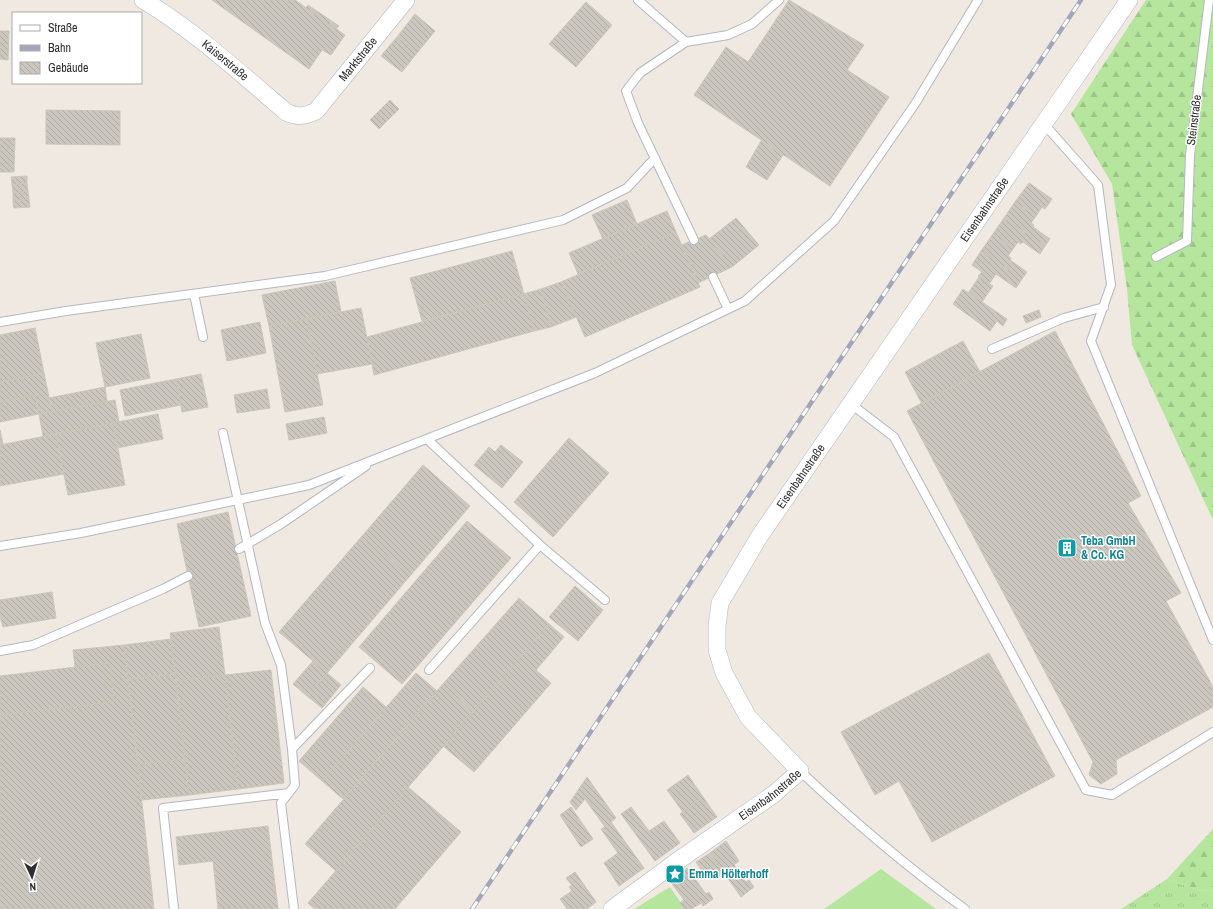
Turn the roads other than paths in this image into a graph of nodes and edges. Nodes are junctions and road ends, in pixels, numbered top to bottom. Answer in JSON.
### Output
{"nodes":[{"id":1,"x":406,"y":0,"type":"edge"},
{"id":2,"x":638,"y":0,"type":"edge"},
{"id":3,"x":779,"y":0,"type":"edge"},
{"id":4,"x":978,"y":0,"type":"edge"},
{"id":5,"x":1129,"y":0,"type":"edge"},
{"id":6,"x":1209,"y":0,"type":"edge"},
{"id":7,"x":155,"y":3,"type":"edge"},
{"id":8,"x":686,"y":42,"type":"junction"},
{"id":9,"x":307,"y":116,"type":"joint"},
{"id":10,"x":1045,"y":125,"type":"junction"},
{"id":11,"x":655,"y":158,"type":"junction"},
{"id":12,"x":694,"y":240,"type":"dead end"},
{"id":13,"x":1156,"y":257,"type":"dead end"},
{"id":14,"x":713,"y":277,"type":"dead end"},
{"id":15,"x":194,"y":294,"type":"junction"},
{"id":16,"x":1104,"y":307,"type":"junction"},
{"id":17,"x":728,"y":309,"type":"junction"},
{"id":18,"x":0,"y":322,"type":"edge"},
{"id":19,"x":203,"y":337,"type":"dead end"},
{"id":20,"x":992,"y":349,"type":"dead end"},
{"id":21,"x":851,"y":404,"type":"junction"},
{"id":22,"x":223,"y":433,"type":"dead end"},
{"id":23,"x":427,"y":439,"type":"junction"},
{"id":24,"x":379,"y":458,"type":"junction"},
{"id":25,"x":237,"y":500,"type":"junction"},
{"id":26,"x":248,"y":543,"type":"junction"},
{"id":27,"x":540,"y":545,"type":"junction"},
{"id":28,"x":0,"y":546,"type":"edge"},
{"id":29,"x":239,"y":549,"type":"dead end"},
{"id":30,"x":188,"y":576,"type":"dead end"},
{"id":31,"x":605,"y":600,"type":"dead end"},
{"id":32,"x":1213,"y":640,"type":"edge"},
{"id":33,"x":0,"y":651,"type":"edge"},
{"id":34,"x":370,"y":668,"type":"dead end"},
{"id":35,"x":429,"y":670,"type":"dead end"},
{"id":36,"x":1213,"y":732,"type":"edge"},
{"id":37,"x":292,"y":749,"type":"junction"},
{"id":38,"x":800,"y":771,"type":"junction"},
{"id":39,"x":288,"y":793,"type":"junction"},
{"id":40,"x":174,"y":909,"type":"edge"},
{"id":41,"x":294,"y":909,"type":"edge"},
{"id":42,"x":612,"y":909,"type":"edge"},
{"id":43,"x":965,"y":909,"type":"edge"}],
"edges":[{"from":1,"to":9,"type":"street","name":"Marktstraße"},
{"from":2,"to":8,"type":"lane"},
{"from":3,"to":8,"type":"lane"},
{"from":4,"to":17,"type":"lane"},
{"from":5,"to":10,"type":"street","name":"Eisenbahnstraße"},
{"from":6,"to":13,"type":"lane","name":"Steinstraße"},
{"from":7,"to":9,"type":"street","name":"Kaiserstraße"},
{"from":8,"to":11,"type":"lane"},
{"from":10,"to":16,"type":"lane"},
{"from":10,"to":21,"type":"street","name":"Eisenbahnstraße"},
{"from":11,"to":12,"type":"lane"},
{"from":11,"to":15,"type":"lane"},
{"from":14,"to":17,"type":"lane"},
{"from":15,"to":18,"type":"lane"},
{"from":15,"to":19,"type":"lane"},
{"from":16,"to":20,"type":"lane"},
{"from":16,"to":32,"type":"lane"},
{"from":17,"to":23,"type":"lane"},
{"from":21,"to":36,"type":"lane"},
{"from":21,"to":38,"type":"street","name":"Eisenbahnstraße"},
{"from":22,"to":25,"type":"lane"},
{"from":23,"to":24,"type":"lane"},
{"from":23,"to":27,"type":"lane"},
{"from":24,"to":25,"type":"lane"},
{"from":24,"to":26,"type":"lane"},
{"from":25,"to":26,"type":"lane"},
{"from":25,"to":28,"type":"lane"},
{"from":26,"to":29,"type":"lane"},
{"from":26,"to":37,"type":"lane"},
{"from":27,"to":31,"type":"lane"},
{"from":27,"to":35,"type":"lane"},
{"from":30,"to":33,"type":"lane"},
{"from":34,"to":37,"type":"lane"},
{"from":37,"to":39,"type":"lane"},
{"from":38,"to":42,"type":"street","name":"Eisenbahnstraße"},
{"from":38,"to":43,"type":"lane"},
{"from":39,"to":40,"type":"lane"},
{"from":39,"to":41,"type":"lane"}]}
